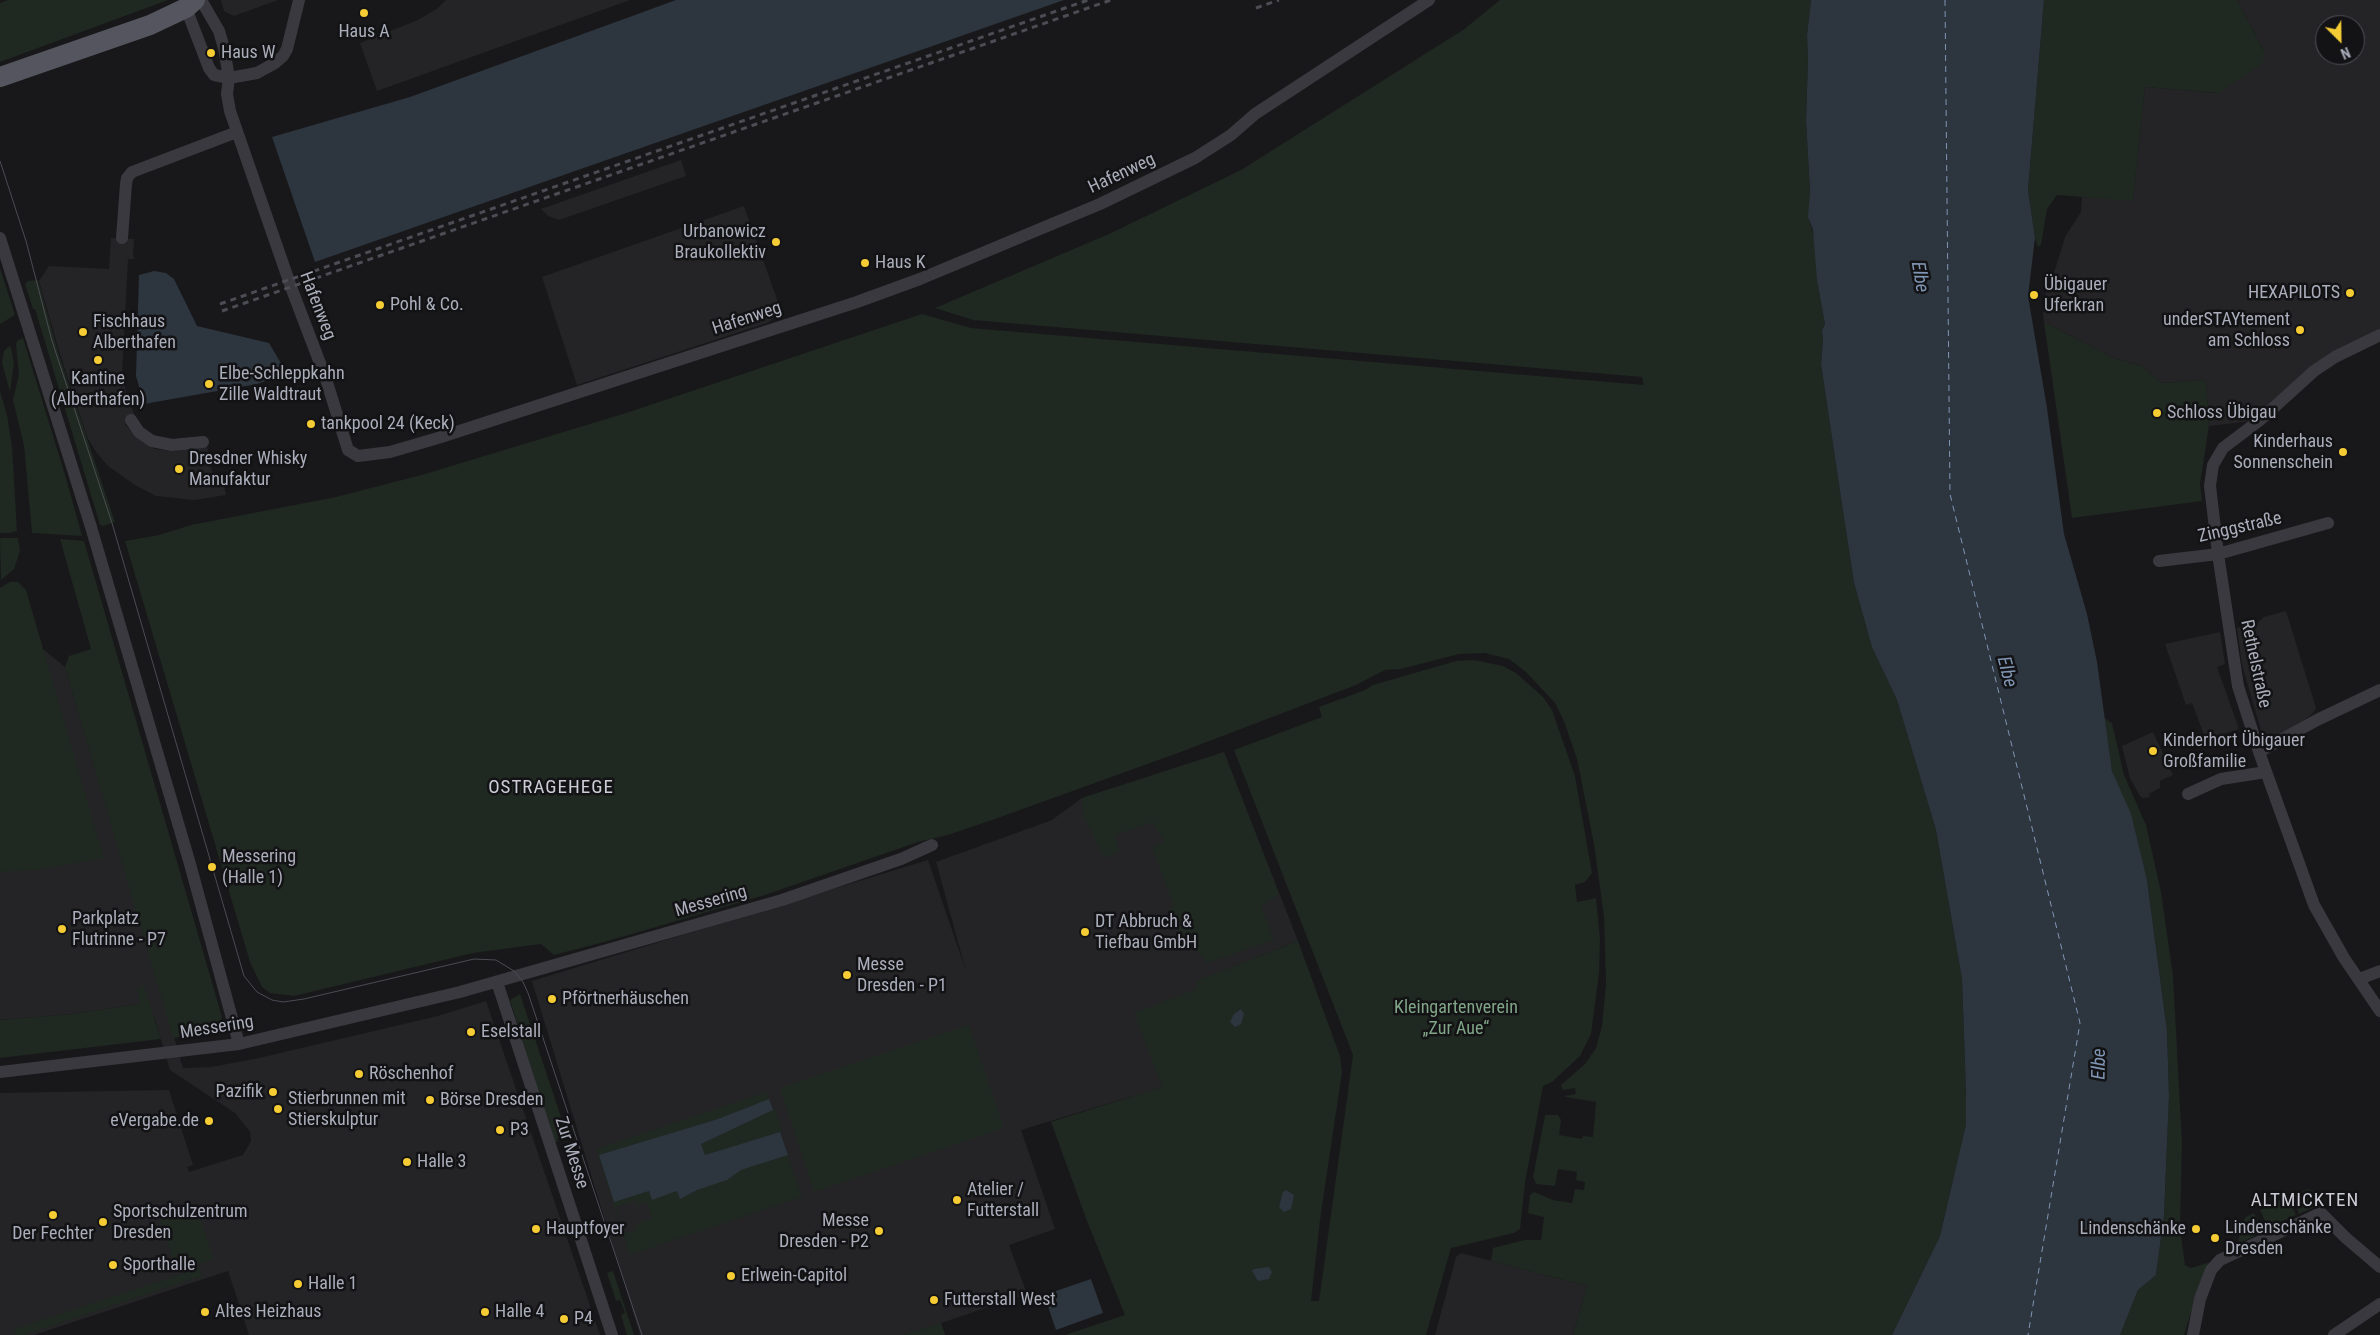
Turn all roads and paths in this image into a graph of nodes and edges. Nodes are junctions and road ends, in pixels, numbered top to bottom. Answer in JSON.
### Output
{"nodes":[{"id":1,"x":299,"y":0,"type":"edge"},
{"id":2,"x":1429,"y":0,"type":"edge"},
{"id":3,"x":194,"y":3,"type":"edge"},
{"id":4,"x":0,"y":77,"type":"edge"},
{"id":5,"x":229,"y":78,"type":"junction"},
{"id":6,"x":237,"y":132,"type":"junction"},
{"id":7,"x":0,"y":238,"type":"edge"},
{"id":8,"x":122,"y":238,"type":"dead end"},
{"id":9,"x":2380,"y":335,"type":"edge"},
{"id":10,"x":131,"y":420,"type":"dead end"},
{"id":11,"x":203,"y":442,"type":"dead end"},
{"id":12,"x":2328,"y":523,"type":"dead end"},
{"id":13,"x":2218,"y":554,"type":"junction"},
{"id":14,"x":2159,"y":561,"type":"dead end"},
{"id":15,"x":2380,"y":690,"type":"edge"},
{"id":16,"x":2259,"y":752,"type":"junction"},
{"id":17,"x":2266,"y":772,"type":"junction"},
{"id":18,"x":2188,"y":794,"type":"dead end"},
{"id":19,"x":932,"y":845,"type":"dead end"},
{"id":20,"x":2380,"y":971,"type":"edge"},
{"id":21,"x":2358,"y":979,"type":"junction"},
{"id":22,"x":497,"y":982,"type":"junction"},
{"id":23,"x":2380,"y":1011,"type":"edge"},
{"id":24,"x":239,"y":1044,"type":"junction"},
{"id":25,"x":0,"y":1072,"type":"edge"},
{"id":26,"x":2380,"y":1266,"type":"edge"},
{"id":27,"x":2380,"y":1304,"type":"edge"},
{"id":28,"x":612,"y":1335,"type":"edge"},
{"id":29,"x":2193,"y":1335,"type":"edge"},
{"id":30,"x":2334,"y":1335,"type":"edge"}],
"edges":[{"from":1,"to":5,"type":"street"},
{"from":2,"to":6,"type":"street","name":"Hafenweg"},
{"from":3,"to":4,"type":"main road"},
{"from":3,"to":5,"type":"street","name":"Hafenweg"},
{"from":3,"to":5,"type":"street"},
{"from":5,"to":6,"type":"street","name":"Hafenweg"},
{"from":6,"to":8,"type":"street"},
{"from":7,"to":24,"type":"street"},
{"from":9,"to":13,"type":"street","name":"Rethelstraße"},
{"from":10,"to":11,"type":"street"},
{"from":12,"to":13,"type":"street","name":"Zinggstraße"},
{"from":13,"to":14,"type":"street","name":"Zinggstraße"},
{"from":13,"to":16,"type":"street","name":"Rethelstraße"},
{"from":15,"to":16,"type":"street"},
{"from":16,"to":17,"type":"street","name":"Rethelstraße"},
{"from":17,"to":18,"type":"street"},
{"from":17,"to":21,"type":"street","name":"Rethelstraße"},
{"from":19,"to":22,"type":"street","name":"Messering"},
{"from":20,"to":21,"type":"street"},
{"from":21,"to":23,"type":"street","name":"Rethelstraße"},
{"from":22,"to":24,"type":"street","name":"Messering"},
{"from":22,"to":28,"type":"street","name":"Zur Messe"},
{"from":24,"to":25,"type":"street","name":"Messering"},
{"from":26,"to":29,"type":"street"},
{"from":27,"to":30,"type":"street"}]}
